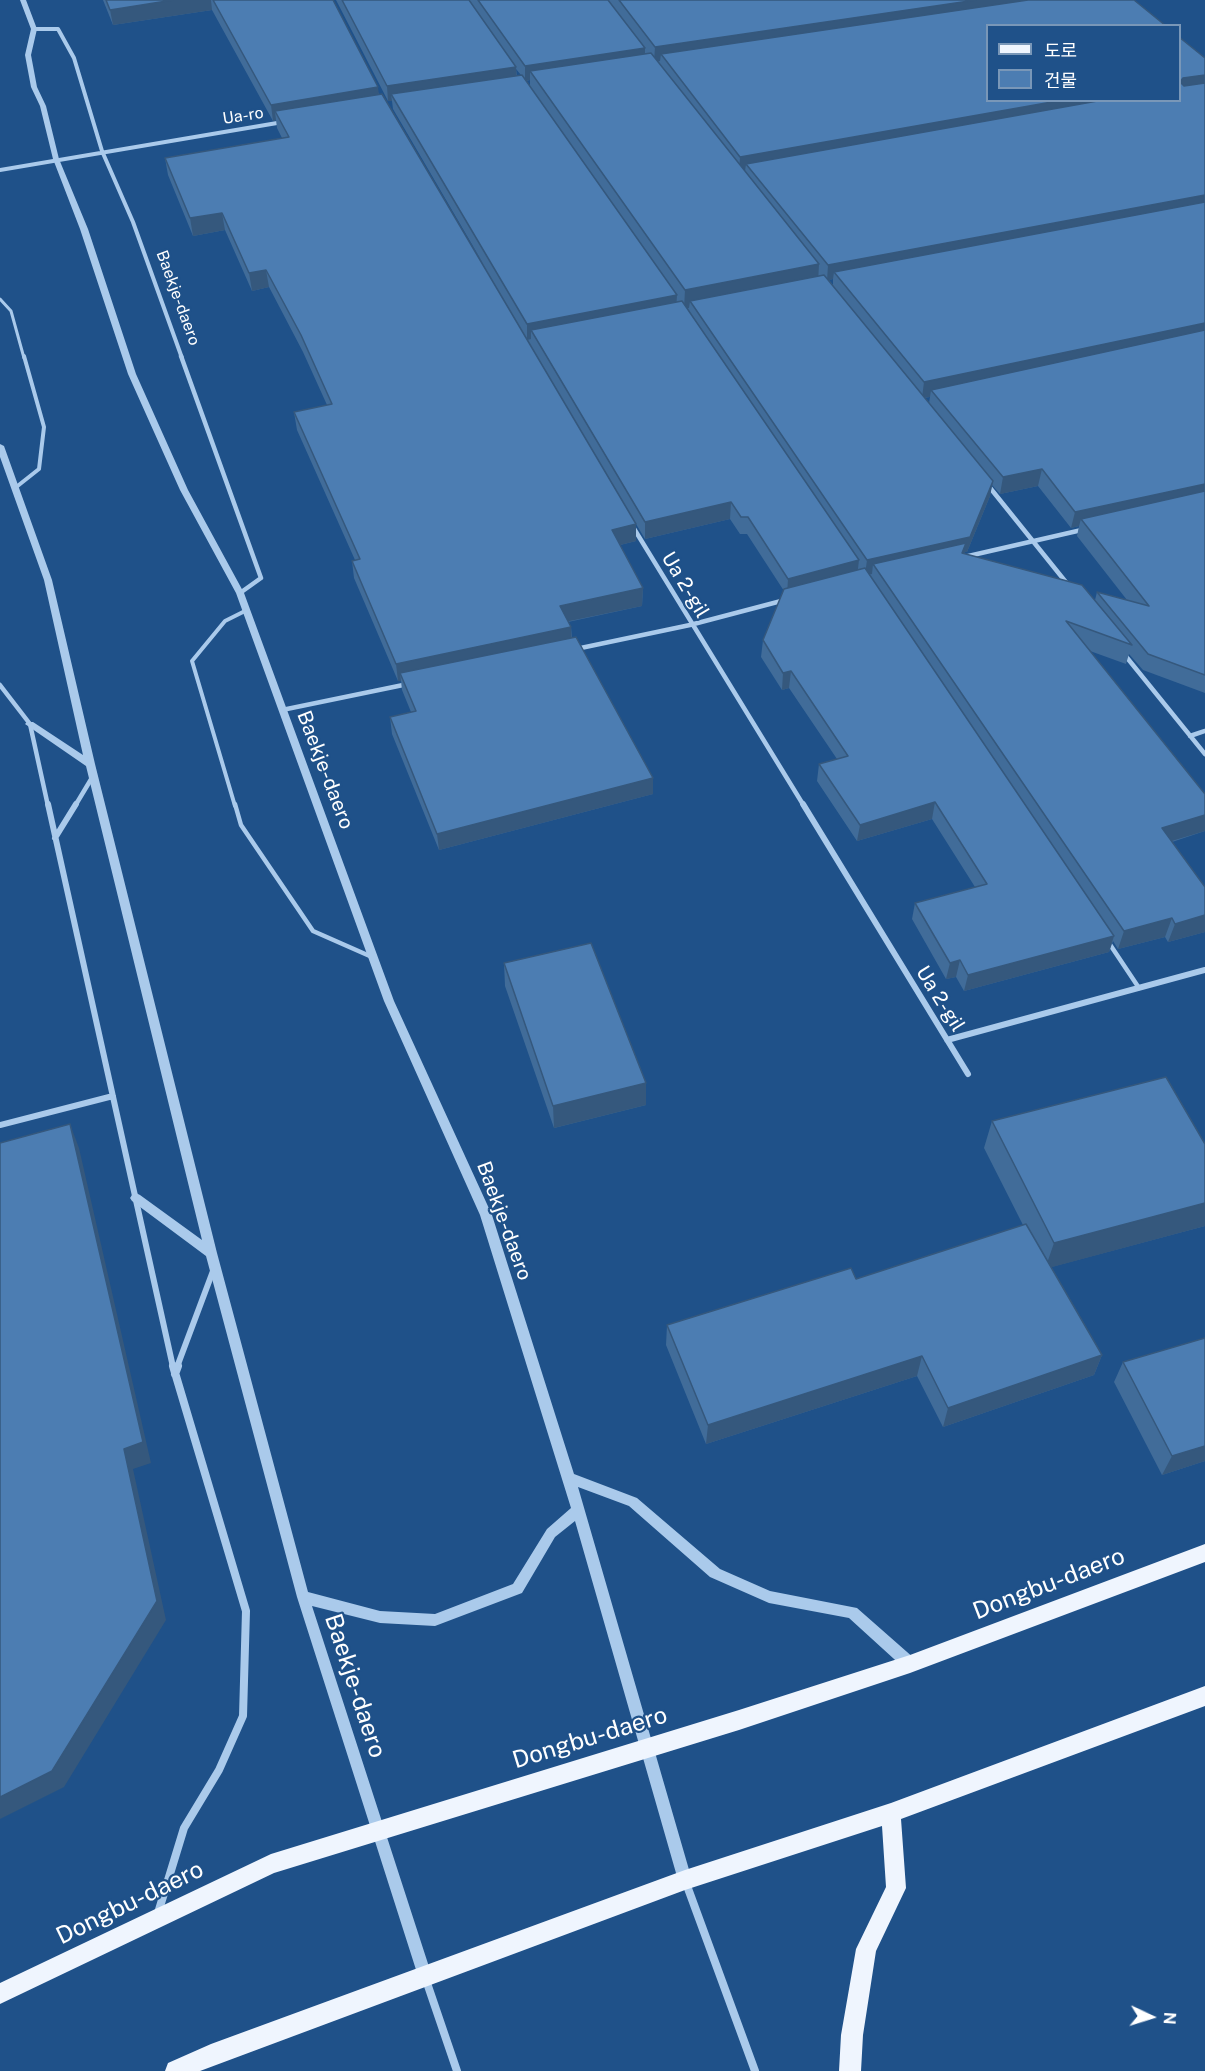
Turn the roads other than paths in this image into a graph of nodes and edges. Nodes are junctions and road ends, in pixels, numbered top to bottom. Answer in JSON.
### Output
{"nodes":[{"id":1,"x":23,"y":0,"type":"edge"},
{"id":2,"x":34,"y":29,"type":"junction"},
{"id":3,"x":293,"y":120,"type":"edge"},
{"id":4,"x":102,"y":151,"type":"junction"},
{"id":5,"x":56,"y":159,"type":"junction"},
{"id":6,"x":0,"y":170,"type":"edge"},
{"id":7,"x":0,"y":299,"type":"edge"},
{"id":8,"x":0,"y":446,"type":"edge"},
{"id":9,"x":981,"y":477,"type":"edge"},
{"id":10,"x":15,"y":488,"type":"junction"},
{"id":11,"x":631,"y":525,"type":"edge"},
{"id":12,"x":1090,"y":528,"type":"edge"},
{"id":13,"x":1033,"y":542,"type":"junction"},
{"id":14,"x":954,"y":560,"type":"edge"},
{"id":15,"x":1070,"y":588,"type":"edge"},
{"id":16,"x":240,"y":593,"type":"junction"},
{"id":17,"x":795,"y":598,"type":"edge"},
{"id":18,"x":247,"y":610,"type":"junction"},
{"id":19,"x":690,"y":625,"type":"junction"},
{"id":20,"x":574,"y":649,"type":"edge"},
{"id":21,"x":1123,"y":652,"type":"edge"},
{"id":22,"x":410,"y":683,"type":"edge"},
{"id":23,"x":0,"y":685,"type":"edge"},
{"id":24,"x":282,"y":710,"type":"junction"},
{"id":25,"x":30,"y":724,"type":"junction"},
{"id":26,"x":1205,"y":731,"type":"edge"},
{"id":27,"x":1190,"y":736,"type":"junction"},
{"id":28,"x":1205,"y":754,"type":"edge"},
{"id":29,"x":92,"y":770,"type":"junction"},
{"id":30,"x":55,"y":838,"type":"junction"},
{"id":31,"x":1105,"y":938,"type":"edge"},
{"id":32,"x":374,"y":958,"type":"junction"},
{"id":33,"x":1205,"y":970,"type":"edge"},
{"id":34,"x":1139,"y":988,"type":"junction"},
{"id":35,"x":947,"y":1040,"type":"junction"},
{"id":36,"x":968,"y":1074,"type":"dead end"},
{"id":37,"x":113,"y":1096,"type":"junction"},
{"id":38,"x":0,"y":1125,"type":"edge"},
{"id":39,"x":136,"y":1198,"type":"junction"},
{"id":40,"x":211,"y":1253,"type":"junction"},
{"id":41,"x":215,"y":1267,"type":"junction"},
{"id":42,"x":175,"y":1374,"type":"junction"},
{"id":43,"x":569,"y":1478,"type":"junction"},
{"id":44,"x":578,"y":1510,"type":"junction"},
{"id":45,"x":1205,"y":1553,"type":"edge"},
{"id":46,"x":303,"y":1597,"type":"junction"},
{"id":47,"x":910,"y":1664,"type":"junction"},
{"id":48,"x":1205,"y":1696,"type":"edge"},
{"id":49,"x":646,"y":1747,"type":"junction"},
{"id":50,"x":891,"y":1813,"type":"junction"},
{"id":51,"x":378,"y":1829,"type":"junction"},
{"id":52,"x":685,"y":1880,"type":"junction"},
{"id":53,"x":156,"y":1918,"type":"junction"},
{"id":54,"x":425,"y":1976,"type":"junction"},
{"id":55,"x":0,"y":1994,"type":"edge"},
{"id":56,"x":176,"y":2071,"type":"edge"},
{"id":57,"x":457,"y":2071,"type":"edge"},
{"id":58,"x":755,"y":2071,"type":"edge"},
{"id":59,"x":850,"y":2071,"type":"edge"}],
"edges":[{"from":1,"to":2,"type":"street"},
{"from":2,"to":4,"type":"street","name":"Baekje-daero"},
{"from":2,"to":5,"type":"street","name":"Baekje-daero"},
{"from":3,"to":4,"type":"street","name":"Ua-ro"},
{"from":4,"to":5,"type":"street","name":"Ua-ro"},
{"from":4,"to":16,"type":"street","name":"Baekje-daero"},
{"from":5,"to":6,"type":"street","name":"Ua-ro"},
{"from":5,"to":16,"type":"street","name":"Baekje-daero"},
{"from":7,"to":10,"type":"lane"},
{"from":8,"to":10,"type":"street","name":"Baekje-daero"},
{"from":9,"to":13,"type":"street"},
{"from":10,"to":29,"type":"street","name":"Baekje-daero"},
{"from":11,"to":19,"type":"street","name":"Ua 2-gil"},
{"from":12,"to":13,"type":"street"},
{"from":13,"to":14,"type":"street"},
{"from":13,"to":15,"type":"street"},
{"from":16,"to":18,"type":"street","name":"Baekje-daero"},
{"from":17,"to":19,"type":"street"},
{"from":18,"to":24,"type":"street","name":"Baekje-daero"},
{"from":18,"to":32,"type":"lane"},
{"from":19,"to":20,"type":"street"},
{"from":19,"to":35,"type":"street","name":"Ua 2-gil"},
{"from":21,"to":27,"type":"street"},
{"from":22,"to":24,"type":"street"},
{"from":23,"to":25,"type":"street"},
{"from":24,"to":32,"type":"street","name":"Baekje-daero"},
{"from":25,"to":29,"type":"street"},
{"from":25,"to":30,"type":"street"},
{"from":26,"to":27,"type":"street"},
{"from":27,"to":28,"type":"street"},
{"from":29,"to":30,"type":"street"},
{"from":29,"to":40,"type":"street","name":"Baekje-daero"},
{"from":30,"to":37,"type":"street"},
{"from":31,"to":34,"type":"lane"},
{"from":32,"to":43,"type":"street","name":"Baekje-daero"},
{"from":33,"to":34,"type":"street"},
{"from":34,"to":35,"type":"street"},
{"from":35,"to":36,"type":"street","name":"Ua 2-gil"},
{"from":37,"to":38,"type":"street"},
{"from":37,"to":39,"type":"street"},
{"from":39,"to":40,"type":"street"},
{"from":39,"to":42,"type":"street"},
{"from":40,"to":41,"type":"street","name":"Baekje-daero"},
{"from":41,"to":42,"type":"street"},
{"from":41,"to":46,"type":"street","name":"Baekje-daero"},
{"from":42,"to":53,"type":"street"},
{"from":43,"to":44,"type":"street","name":"Baekje-daero"},
{"from":43,"to":47,"type":"street"},
{"from":44,"to":46,"type":"street"},
{"from":44,"to":49,"type":"street","name":"Baekje-daero"},
{"from":45,"to":47,"type":"main road","name":"Dongbu-daero"},
{"from":46,"to":51,"type":"street","name":"Baekje-daero"},
{"from":47,"to":49,"type":"main road","name":"Dongbu-daero"},
{"from":48,"to":50,"type":"main road"},
{"from":49,"to":51,"type":"main road","name":"Dongbu-daero"},
{"from":49,"to":52,"type":"street","name":"Baekje-daero"},
{"from":50,"to":52,"type":"main road"},
{"from":50,"to":59,"type":"main road"},
{"from":51,"to":53,"type":"main road","name":"Dongbu-daero"},
{"from":51,"to":54,"type":"street","name":"Baekje-daero"},
{"from":52,"to":54,"type":"main road"},
{"from":52,"to":58,"type":"street"},
{"from":53,"to":55,"type":"main road","name":"Dongbu-daero"},
{"from":54,"to":56,"type":"main road"},
{"from":54,"to":57,"type":"street"}]}
